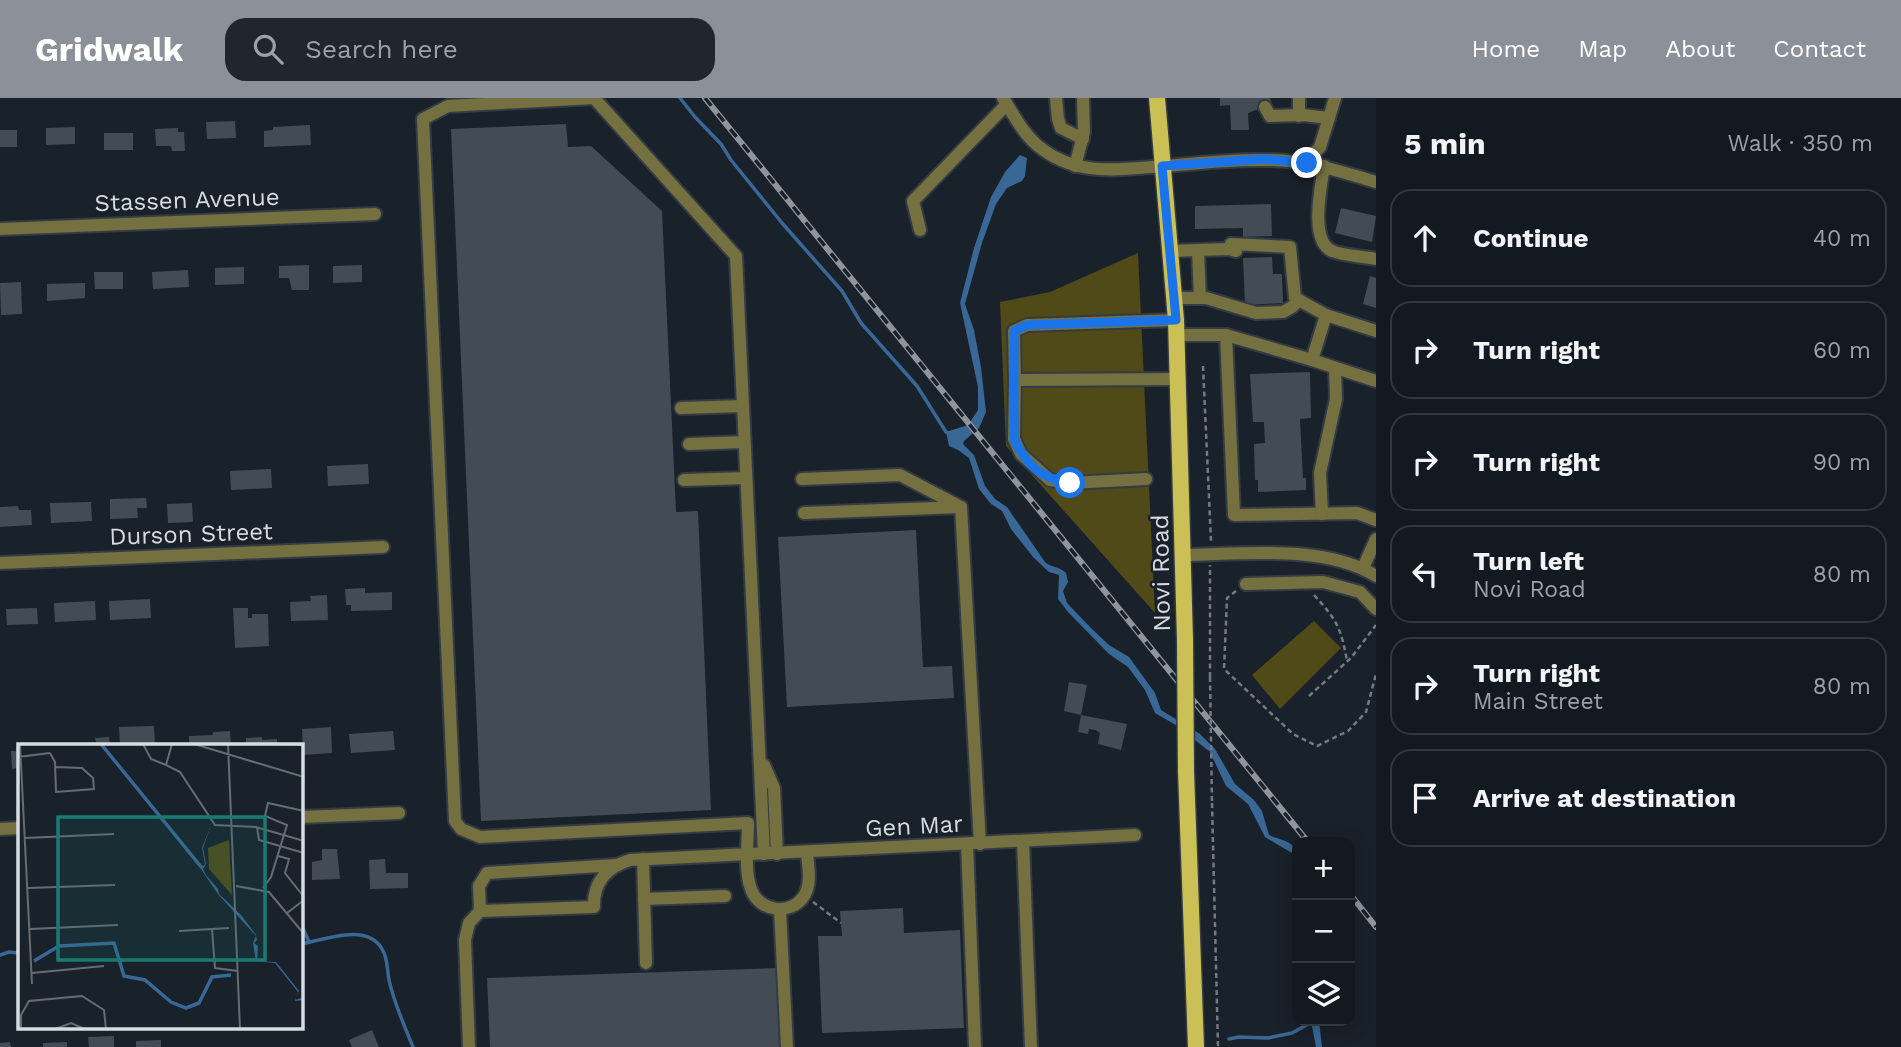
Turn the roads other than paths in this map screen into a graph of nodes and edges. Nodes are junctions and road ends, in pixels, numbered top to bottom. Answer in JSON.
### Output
{"nodes":[{"id":1,"x":1056,"y":98,"type":"edge"},
{"id":2,"x":1083,"y":98,"type":"edge"},
{"id":3,"x":1157,"y":98,"type":"edge"},
{"id":4,"x":1299,"y":98,"type":"edge"},
{"id":5,"x":1335,"y":98,"type":"edge"},
{"id":6,"x":1005,"y":101,"type":"edge"},
{"id":7,"x":1265,"y":107,"type":"dead end"},
{"id":8,"x":1299,"y":116,"type":"junction"},
{"id":9,"x":1329,"y":118,"type":"junction"},
{"id":10,"x":1083,"y":139,"type":"junction"},
{"id":11,"x":1307,"y":163,"type":"junction"},
{"id":12,"x":1075,"y":166,"type":"junction"},
{"id":13,"x":1162,"y":166,"type":"junction"},
{"id":14,"x":1324,"y":166,"type":"junction"},
{"id":15,"x":1376,"y":182,"type":"edge"},
{"id":16,"x":375,"y":214,"type":"dead end"},
{"id":17,"x":0,"y":229,"type":"edge"},
{"id":18,"x":920,"y":230,"type":"dead end"},
{"id":19,"x":1198,"y":250,"type":"junction"},
{"id":20,"x":1170,"y":251,"type":"junction"},
{"id":21,"x":1376,"y":259,"type":"edge"},
{"id":22,"x":1174,"y":298,"type":"junction"},
{"id":23,"x":1200,"y":298,"type":"junction"},
{"id":24,"x":1299,"y":300,"type":"junction"},
{"id":25,"x":1326,"y":316,"type":"junction"},
{"id":26,"x":1176,"y":328,"type":"junction"},
{"id":27,"x":1376,"y":331,"type":"edge"},
{"id":28,"x":1226,"y":335,"type":"junction"},
{"id":29,"x":1312,"y":360,"type":"junction"},
{"id":30,"x":1335,"y":368,"type":"junction"},
{"id":31,"x":1178,"y":379,"type":"junction"},
{"id":32,"x":1015,"y":380,"type":"junction"},
{"id":33,"x":1376,"y":381,"type":"edge"},
{"id":34,"x":743,"y":406,"type":"junction"},
{"id":35,"x":681,"y":408,"type":"dead end"},
{"id":36,"x":744,"y":442,"type":"junction"},
{"id":37,"x":690,"y":443,"type":"dead end"},
{"id":38,"x":746,"y":478,"type":"junction"},
{"id":39,"x":802,"y":479,"type":"dead end"},
{"id":40,"x":1146,"y":479,"type":"dead end"},
{"id":41,"x":684,"y":480,"type":"dead end"},
{"id":42,"x":961,"y":507,"type":"junction"},
{"id":43,"x":804,"y":513,"type":"dead end"},
{"id":44,"x":1322,"y":514,"type":"junction"},
{"id":45,"x":1376,"y":520,"type":"edge"},
{"id":46,"x":1376,"y":539,"type":"edge"},
{"id":47,"x":383,"y":547,"type":"dead end"},
{"id":48,"x":1184,"y":555,"type":"junction"},
{"id":49,"x":0,"y":563,"type":"edge"},
{"id":50,"x":1363,"y":568,"type":"junction"},
{"id":51,"x":1376,"y":576,"type":"edge"},
{"id":52,"x":1246,"y":584,"type":"road end"},
{"id":53,"x":1376,"y":608,"type":"edge"},
{"id":54,"x":399,"y":813,"type":"dead end"},
{"id":55,"x":303,"y":817,"type":"edge"},
{"id":56,"x":18,"y":828,"type":"edge"},
{"id":57,"x":0,"y":829,"type":"edge"},
{"id":58,"x":1135,"y":835,"type":"dead end"},
{"id":59,"x":1023,"y":841,"type":"junction"},
{"id":60,"x":973,"y":844,"type":"junction"},
{"id":61,"x":807,"y":853,"type":"junction"},
{"id":62,"x":771,"y":854,"type":"junction"},
{"id":63,"x":748,"y":855,"type":"junction"},
{"id":64,"x":643,"y":859,"type":"junction"},
{"id":65,"x":616,"y":865,"type":"junction"},
{"id":66,"x":725,"y":896,"type":"dead end"},
{"id":67,"x":644,"y":899,"type":"junction"},
{"id":68,"x":780,"y":909,"type":"junction"},
{"id":69,"x":480,"y":911,"type":"junction"},
{"id":70,"x":646,"y":963,"type":"dead end"},
{"id":71,"x":469,"y":1047,"type":"edge"},
{"id":72,"x":787,"y":1047,"type":"edge"},
{"id":73,"x":975,"y":1047,"type":"edge"},
{"id":74,"x":1031,"y":1047,"type":"edge"},
{"id":75,"x":1196,"y":1047,"type":"edge"}],
"edges":[{"from":1,"to":10,"type":"street"},
{"from":2,"to":10,"type":"street"},
{"from":3,"to":13,"type":"main road","name":"Novi Road"},
{"from":4,"to":8,"type":"street"},
{"from":5,"to":9,"type":"street"},
{"from":6,"to":12,"type":"street"},
{"from":6,"to":18,"type":"street"},
{"from":7,"to":8,"type":"street"},
{"from":8,"to":9,"type":"street"},
{"from":9,"to":11,"type":"street"},
{"from":10,"to":12,"type":"street"},
{"from":11,"to":13,"type":"street"},
{"from":11,"to":14,"type":"street"},
{"from":12,"to":13,"type":"street"},
{"from":13,"to":20,"type":"main road","name":"Novi Road"},
{"from":14,"to":15,"type":"street"},
{"from":14,"to":21,"type":"street"},
{"from":16,"to":17,"type":"street","name":"Stassen Avenue"},
{"from":19,"to":20,"type":"street"},
{"from":19,"to":23,"type":"street"},
{"from":19,"to":24,"type":"street"},
{"from":20,"to":22,"type":"main road","name":"Novi Road"},
{"from":22,"to":23,"type":"street"},
{"from":22,"to":26,"type":"main road","name":"Novi Road"},
{"from":23,"to":24,"type":"street"},
{"from":24,"to":25,"type":"street"},
{"from":25,"to":27,"type":"street"},
{"from":25,"to":29,"type":"street"},
{"from":26,"to":28,"type":"street"},
{"from":26,"to":31,"type":"main road","name":"Novi Road"},
{"from":26,"to":32,"type":"street"},
{"from":28,"to":29,"type":"street"},
{"from":28,"to":44,"type":"street"},
{"from":29,"to":30,"type":"street"},
{"from":30,"to":33,"type":"street"},
{"from":30,"to":44,"type":"street"},
{"from":31,"to":32,"type":"street"},
{"from":31,"to":48,"type":"main road","name":"Novi Road"},
{"from":32,"to":40,"type":"street"},
{"from":34,"to":35,"type":"street"},
{"from":34,"to":36,"type":"street"},
{"from":34,"to":63,"type":"street"},
{"from":36,"to":37,"type":"street"},
{"from":36,"to":38,"type":"street"},
{"from":38,"to":41,"type":"street"},
{"from":38,"to":62,"type":"street"},
{"from":39,"to":42,"type":"street"},
{"from":42,"to":43,"type":"street"},
{"from":42,"to":60,"type":"street"},
{"from":44,"to":45,"type":"street"},
{"from":46,"to":50,"type":"street"},
{"from":47,"to":49,"type":"street","name":"Durson Street"},
{"from":48,"to":50,"type":"street"},
{"from":48,"to":75,"type":"main road","name":"Novi Road","bridge":true},
{"from":50,"to":51,"type":"street"},
{"from":52,"to":53,"type":"street"},
{"from":54,"to":55,"type":"street"},
{"from":56,"to":57,"type":"street"},
{"from":58,"to":59,"type":"street","name":"Gen Mar"},
{"from":59,"to":60,"type":"street","name":"Gen Mar"},
{"from":59,"to":74,"type":"street"},
{"from":60,"to":61,"type":"street","name":"Gen Mar"},
{"from":60,"to":73,"type":"street"},
{"from":61,"to":62,"type":"street"},
{"from":61,"to":68,"type":"street"},
{"from":62,"to":63,"type":"street"},
{"from":63,"to":64,"type":"street"},
{"from":63,"to":68,"type":"street"},
{"from":64,"to":65,"type":"street"},
{"from":64,"to":67,"type":"street"},
{"from":65,"to":69,"type":"street"},
{"from":65,"to":69,"type":"street"},
{"from":66,"to":67,"type":"street"},
{"from":67,"to":70,"type":"street"},
{"from":68,"to":72,"type":"street"},
{"from":69,"to":71,"type":"street"}]}
